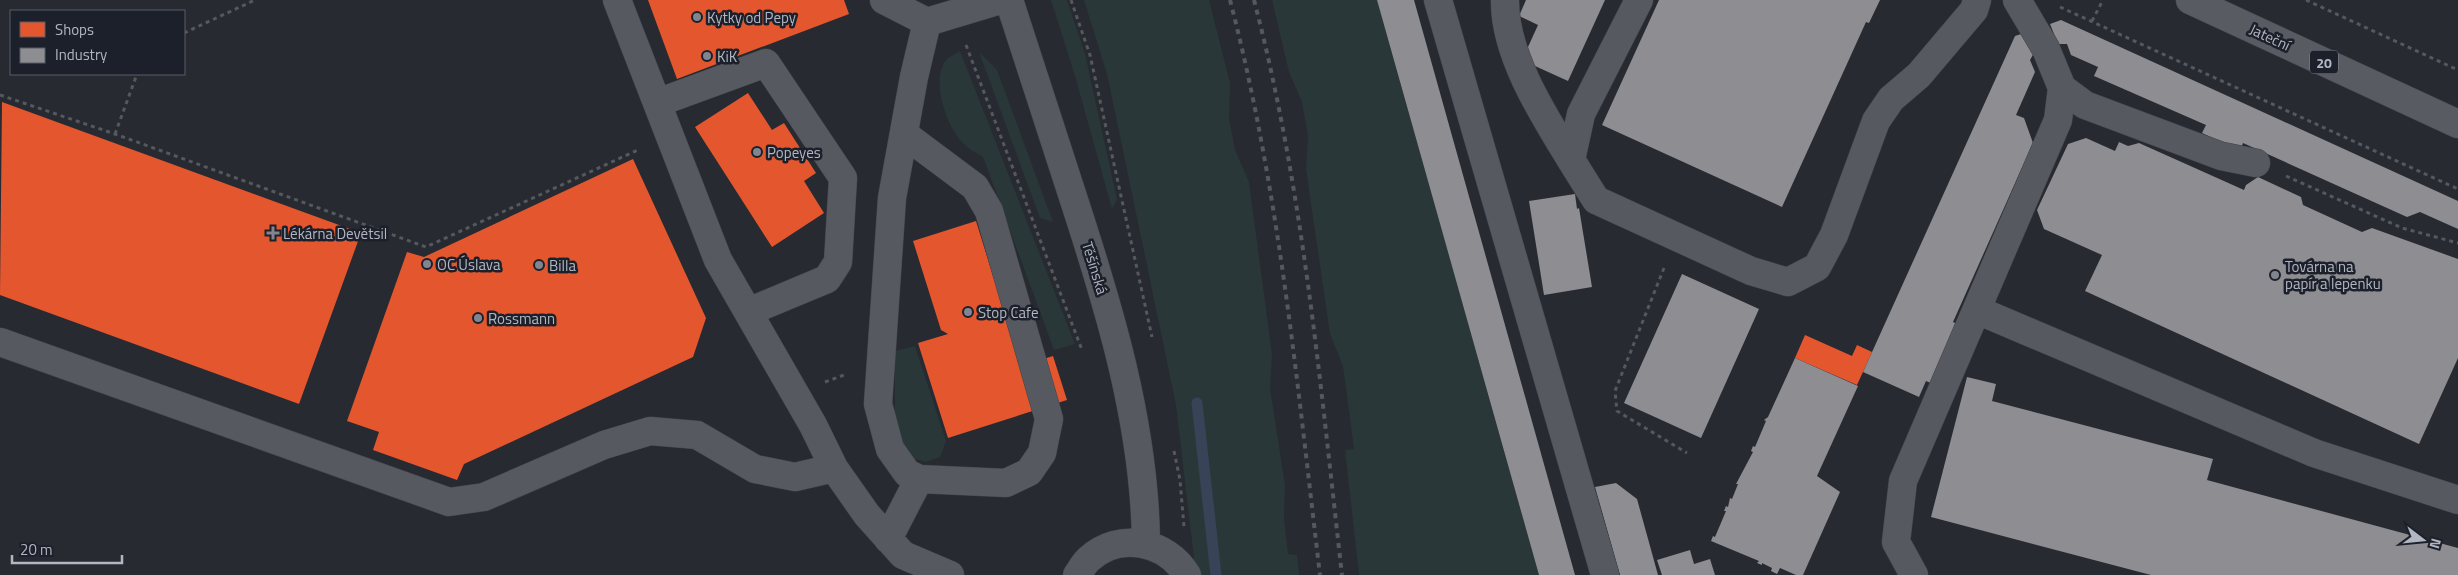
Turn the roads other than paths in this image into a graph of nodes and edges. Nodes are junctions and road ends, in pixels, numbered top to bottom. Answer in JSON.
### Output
{"nodes":[{"id":1,"x":617,"y":0,"type":"edge"},
{"id":2,"x":884,"y":0,"type":"edge"},
{"id":3,"x":1000,"y":0,"type":"edge"},
{"id":4,"x":1009,"y":0,"type":"edge"},
{"id":5,"x":1438,"y":0,"type":"edge"},
{"id":6,"x":1505,"y":0,"type":"edge"},
{"id":7,"x":1639,"y":0,"type":"edge"},
{"id":8,"x":1977,"y":0,"type":"edge"},
{"id":9,"x":2017,"y":0,"type":"edge"},
{"id":10,"x":2190,"y":0,"type":"edge"},
{"id":11,"x":927,"y":22,"type":"junction"},
{"id":12,"x":2062,"y":88,"type":"junction"},
{"id":13,"x":657,"y":103,"type":"junction"},
{"id":14,"x":2458,"y":124,"type":"edge"},
{"id":15,"x":904,"y":134,"type":"junction"},
{"id":16,"x":1571,"y":160,"type":"junction"},
{"id":17,"x":2256,"y":163,"type":"road end"},
{"id":18,"x":1976,"y":310,"type":"junction"},
{"id":19,"x":748,"y":312,"type":"junction"},
{"id":20,"x":0,"y":342,"type":"edge"},
{"id":21,"x":834,"y":468,"type":"junction"},
{"id":22,"x":920,"y":479,"type":"junction"},
{"id":23,"x":2458,"y":500,"type":"edge"},
{"id":24,"x":888,"y":539,"type":"junction"},
{"id":25,"x":1146,"y":544,"type":"junction"},
{"id":26,"x":950,"y":575,"type":"edge"},
{"id":27,"x":1077,"y":575,"type":"edge"},
{"id":28,"x":1187,"y":575,"type":"edge"},
{"id":29,"x":1605,"y":575,"type":"edge"},
{"id":30,"x":1914,"y":575,"type":"edge"}],
"edges":[{"from":1,"to":13,"type":"street"},
{"from":2,"to":11,"type":"street"},
{"from":3,"to":11,"type":"street"},
{"from":4,"to":25,"type":"street","name":"Těšínská"},
{"from":5,"to":29,"type":"street"},
{"from":6,"to":16,"type":"street"},
{"from":7,"to":16,"type":"street"},
{"from":8,"to":16,"type":"street"},
{"from":9,"to":12,"type":"street"},
{"from":10,"to":14,"type":"main road","name":"Jateční","number":"20"},
{"from":11,"to":15,"type":"street"},
{"from":12,"to":17,"type":"street"},
{"from":12,"to":18,"type":"street"},
{"from":13,"to":19,"type":"street"},
{"from":13,"to":19,"type":"street"},
{"from":15,"to":22,"type":"street"},
{"from":15,"to":22,"type":"street"},
{"from":18,"to":23,"type":"street"},
{"from":18,"to":30,"type":"street"},
{"from":19,"to":21,"type":"street"},
{"from":20,"to":21,"type":"street"},
{"from":21,"to":24,"type":"street"},
{"from":22,"to":24,"type":"street"},
{"from":24,"to":26,"type":"street"},
{"from":25,"to":27,"type":"street"},
{"from":25,"to":28,"type":"street"}]}
